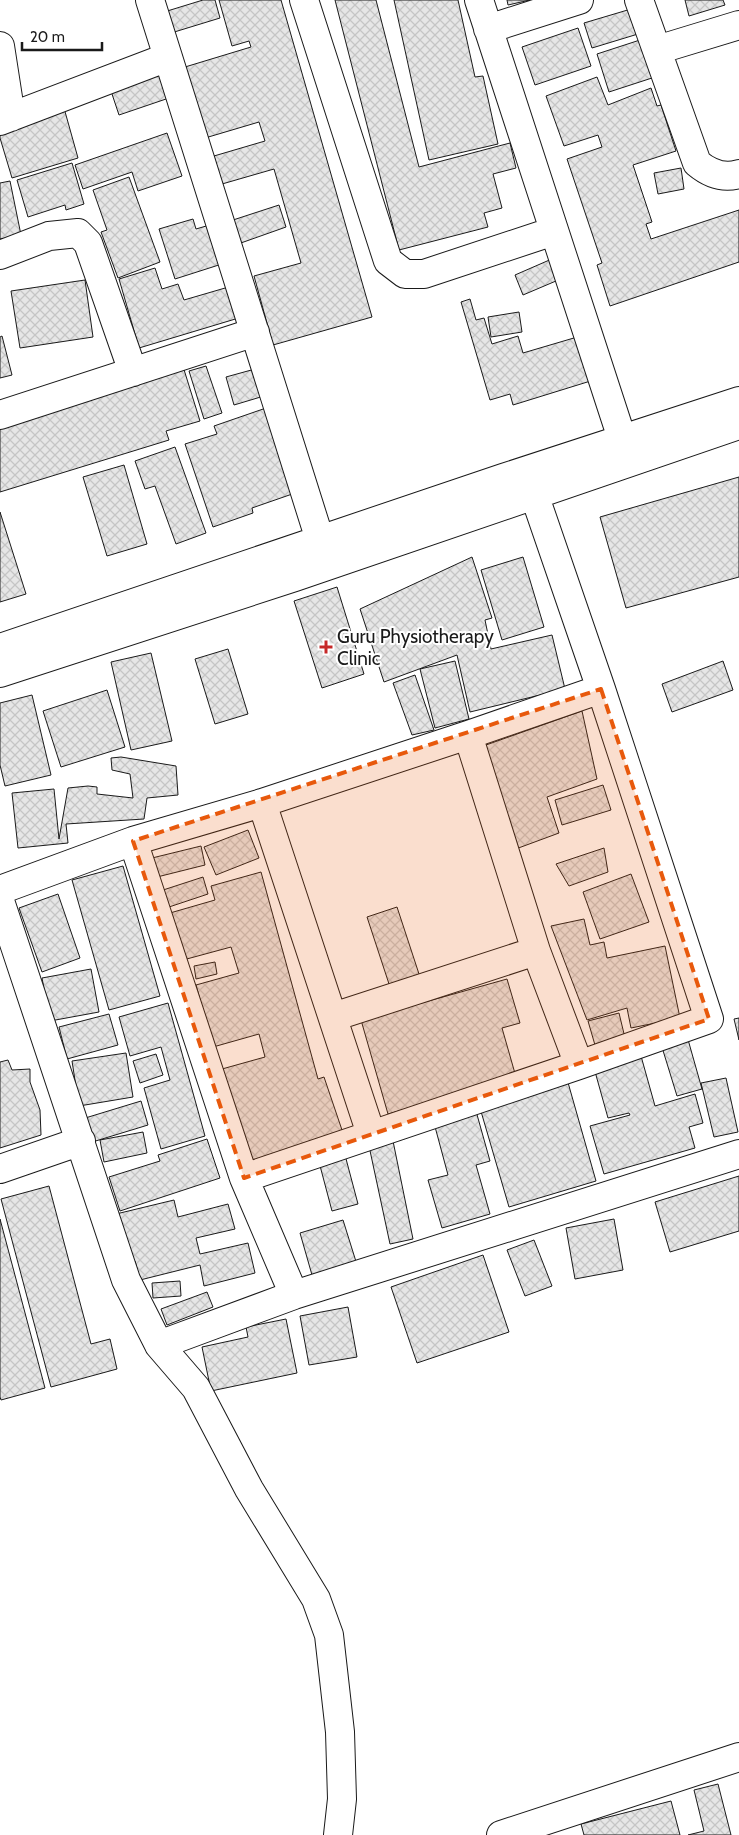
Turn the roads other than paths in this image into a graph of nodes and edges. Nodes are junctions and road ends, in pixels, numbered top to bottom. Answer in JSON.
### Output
{"nodes":[{"id":1,"x":150,"y":0,"type":"edge"},
{"id":2,"x":304,"y":0,"type":"edge"},
{"id":3,"x":479,"y":0,"type":"edge"},
{"id":4,"x":579,"y":0,"type":"edge"},
{"id":5,"x":639,"y":0,"type":"edge"},
{"id":6,"x":739,"y":25,"type":"edge"},
{"id":7,"x":488,"y":29,"type":"junction"},
{"id":8,"x":0,"y":46,"type":"edge"},
{"id":9,"x":657,"y":50,"type":"junction"},
{"id":10,"x":168,"y":57,"type":"junction"},
{"id":11,"x":6,"y":119,"type":"edge"},
{"id":12,"x":739,"y":174,"type":"edge"},
{"id":13,"x":554,"y":231,"type":"junction"},
{"id":14,"x":0,"y":255,"type":"edge"},
{"id":15,"x":255,"y":332,"type":"junction"},
{"id":16,"x":133,"y":372,"type":"junction"},
{"id":17,"x":739,"y":401,"type":"edge"},
{"id":18,"x":0,"y":415,"type":"edge"},
{"id":19,"x":739,"y":425,"type":"edge"},
{"id":20,"x":626,"y":451,"type":"junction"},
{"id":21,"x":534,"y":494,"type":"junction"},
{"id":22,"x":320,"y":540,"type":"junction"},
{"id":23,"x":0,"y":648,"type":"edge"},
{"id":24,"x":0,"y":673,"type":"edge"},
{"id":25,"x":600,"y":689,"type":"junction"},
{"id":26,"x":468,"y":735,"type":"junction"},
{"id":27,"x":262,"y":802,"type":"junction"},
{"id":28,"x":133,"y":841,"type":"junction"},
{"id":29,"x":0,"y":890,"type":"edge"},
{"id":30,"x":0,"y":900,"type":"edge"},
{"id":31,"x":536,"y":951,"type":"junction"},
{"id":32,"x":333,"y":1017,"type":"junction"},
{"id":33,"x":580,"y":1065,"type":"junction"},
{"id":34,"x":371,"y":1134,"type":"junction"},
{"id":35,"x":81,"y":1141,"type":"junction"},
{"id":36,"x":739,"y":1154,"type":"edge"},
{"id":37,"x":0,"y":1169,"type":"edge"},
{"id":38,"x":244,"y":1178,"type":"junction"},
{"id":39,"x":294,"y":1295,"type":"junction"},
{"id":40,"x":159,"y":1345,"type":"junction"},
{"id":41,"x":739,"y":1757,"type":"edge"},
{"id":42,"x":338,"y":1835,"type":"edge"},
{"id":43,"x":501,"y":1835,"type":"edge"}],
"edges":[{"from":1,"to":10,"type":"street"},
{"from":2,"to":13,"type":"street"},
{"from":3,"to":7,"type":"street"},
{"from":4,"to":7,"type":"street"},
{"from":5,"to":9,"type":"street"},
{"from":6,"to":9,"type":"street"},
{"from":7,"to":13,"type":"street"},
{"from":8,"to":11,"type":"street"},
{"from":9,"to":12,"type":"street"},
{"from":10,"to":11,"type":"street"},
{"from":10,"to":15,"type":"street"},
{"from":13,"to":20,"type":"street"},
{"from":14,"to":16,"type":"street"},
{"from":15,"to":16,"type":"street"},
{"from":15,"to":22,"type":"street"},
{"from":16,"to":18,"type":"street"},
{"from":17,"to":20,"type":"street"},
{"from":19,"to":20,"type":"street"},
{"from":20,"to":21,"type":"street"},
{"from":20,"to":22,"type":"street"},
{"from":21,"to":24,"type":"street"},
{"from":21,"to":25,"type":"street"},
{"from":22,"to":23,"type":"street"},
{"from":25,"to":26,"type":"street"},
{"from":25,"to":33,"type":"street"},
{"from":26,"to":27,"type":"street"},
{"from":26,"to":31,"type":"street"},
{"from":27,"to":28,"type":"street"},
{"from":27,"to":32,"type":"street"},
{"from":28,"to":29,"type":"street"},
{"from":28,"to":38,"type":"street"},
{"from":30,"to":35,"type":"street"},
{"from":31,"to":32,"type":"street"},
{"from":31,"to":33,"type":"street"},
{"from":32,"to":34,"type":"street"},
{"from":33,"to":34,"type":"street"},
{"from":34,"to":38,"type":"street"},
{"from":35,"to":37,"type":"street"},
{"from":35,"to":40,"type":"street"},
{"from":36,"to":39,"type":"street"},
{"from":38,"to":39,"type":"street"},
{"from":39,"to":40,"type":"street"},
{"from":40,"to":42,"type":"street"},
{"from":41,"to":43,"type":"street"}]}
